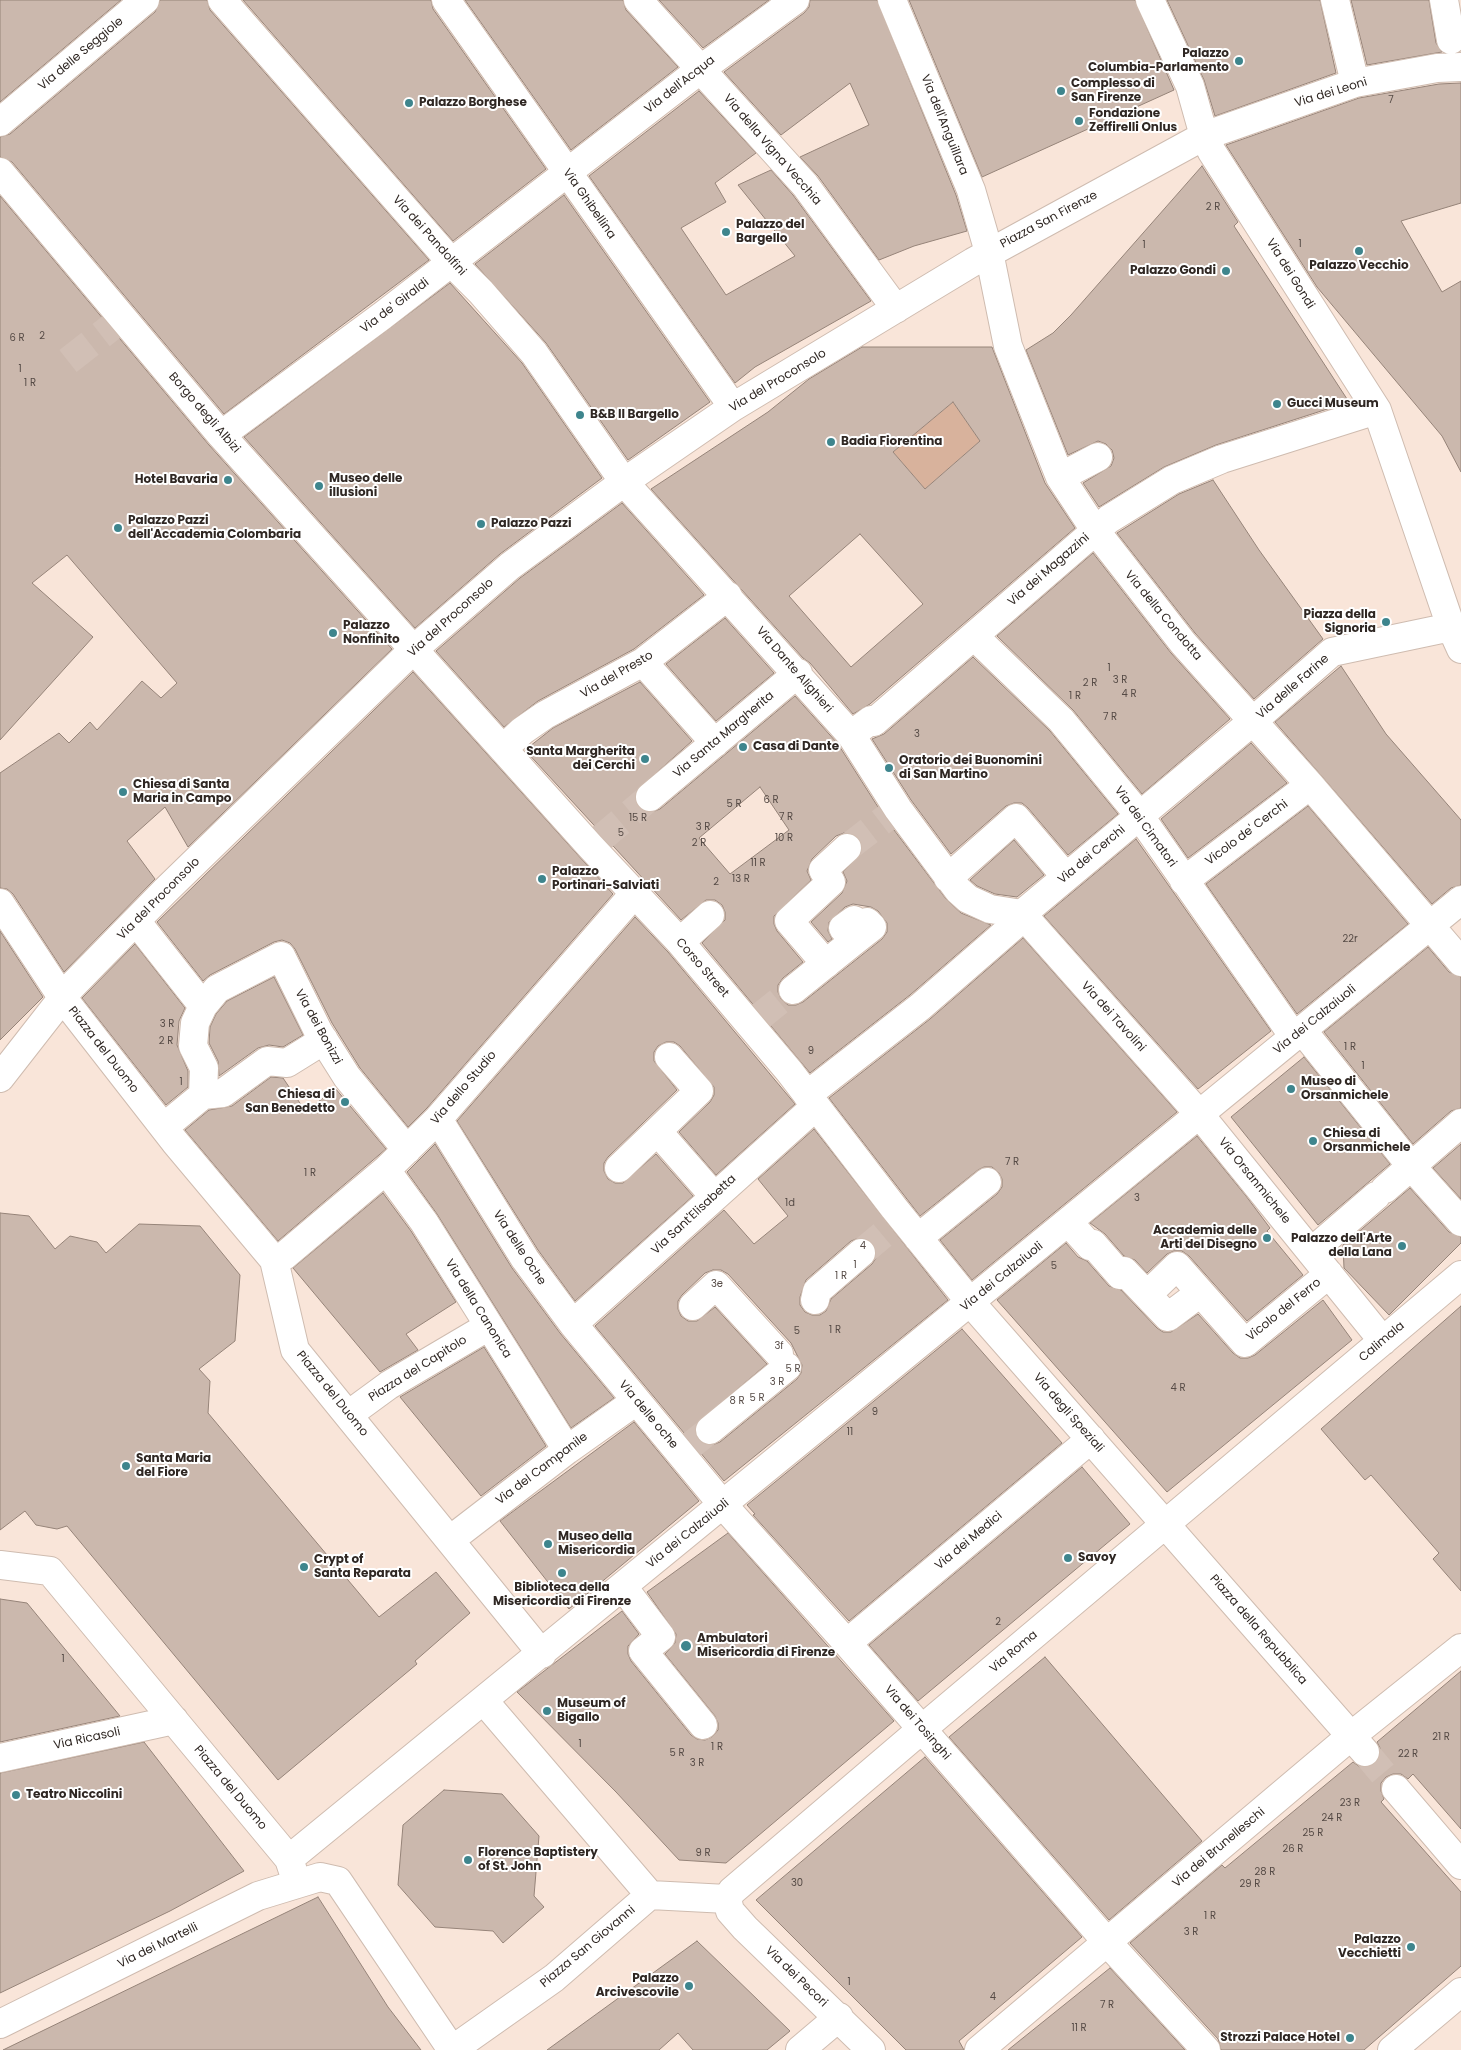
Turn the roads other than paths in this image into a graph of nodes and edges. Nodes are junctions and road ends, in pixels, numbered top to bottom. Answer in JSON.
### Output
{"nodes":[{"id":1,"x":145,"y":0,"type":"edge"},
{"id":2,"x":222,"y":0,"type":"edge"},
{"id":3,"x":446,"y":0,"type":"edge"},
{"id":4,"x":638,"y":0,"type":"edge"},
{"id":5,"x":892,"y":0,"type":"edge"},
{"id":6,"x":1150,"y":0,"type":"edge"},
{"id":7,"x":1335,"y":0,"type":"edge"},
{"id":8,"x":1444,"y":0,"type":"edge"},
{"id":9,"x":778,"y":5,"type":"edge"},
{"id":10,"x":1455,"y":59,"type":"edge"},
{"id":11,"x":700,"y":69,"type":"junction"},
{"id":12,"x":1355,"y":84,"type":"junction"},
{"id":13,"x":8,"y":115,"type":"edge"},
{"id":14,"x":1204,"y":136,"type":"junction"},
{"id":15,"x":0,"y":172,"type":"edge"},
{"id":16,"x":566,"y":173,"type":"junction"},
{"id":17,"x":990,"y":252,"type":"junction"},
{"id":18,"x":452,"y":263,"type":"junction"},
{"id":19,"x":896,"y":309,"type":"junction"},
{"id":20,"x":733,"y":407,"type":"junction"},
{"id":21,"x":1378,"y":410,"type":"junction"},
{"id":22,"x":221,"y":435,"type":"junction"},
{"id":23,"x":1098,"y":457,"type":"dead end"},
{"id":24,"x":1060,"y":476,"type":"junction"},
{"id":25,"x":624,"y":482,"type":"junction"},
{"id":26,"x":1095,"y":530,"type":"junction"},
{"id":27,"x":728,"y":596,"type":"junction"},
{"id":28,"x":974,"y":636,"type":"junction"},
{"id":29,"x":1456,"y":638,"type":"edge"},
{"id":30,"x":414,"y":649,"type":"junction"},
{"id":31,"x":643,"y":662,"type":"junction"},
{"id":32,"x":798,"y":673,"type":"junction"},
{"id":33,"x":1254,"y":721,"type":"junction"},
{"id":34,"x":851,"y":735,"type":"junction"},
{"id":35,"x":715,"y":743,"type":"junction"},
{"id":36,"x":502,"y":749,"type":"junction"},
{"id":37,"x":1310,"y":785,"type":"junction"},
{"id":38,"x":650,"y":797,"type":"tunnel mouth"},
{"id":39,"x":1139,"y":815,"type":"junction"},
{"id":40,"x":846,"y":848,"type":"tunnel mouth"},
{"id":41,"x":946,"y":876,"type":"junction"},
{"id":42,"x":1066,"y":877,"type":"junction"},
{"id":43,"x":1184,"y":881,"type":"junction"},
{"id":44,"x":634,"y":894,"type":"junction"},
{"id":45,"x":1461,"y":900,"type":"edge"},
{"id":46,"x":0,"y":903,"type":"edge"},
{"id":47,"x":710,"y":915,"type":"dead end"},
{"id":48,"x":1024,"y":915,"type":"junction"},
{"id":49,"x":136,"y":921,"type":"junction"},
{"id":50,"x":1429,"y":926,"type":"junction"},
{"id":51,"x":854,"y":941,"type":"dead end"},
{"id":52,"x":680,"y":942,"type":"junction"},
{"id":53,"x":1461,"y":962,"type":"edge"},
{"id":54,"x":826,"y":964,"type":"junction"},
{"id":55,"x":793,"y":990,"type":"tunnel mouth"},
{"id":56,"x":62,"y":997,"type":"junction"},
{"id":57,"x":206,"y":998,"type":"junction"},
{"id":58,"x":1298,"y":1034,"type":"junction"},
{"id":59,"x":324,"y":1040,"type":"junction"},
{"id":60,"x":669,"y":1057,"type":"dead end"},
{"id":61,"x":0,"y":1078,"type":"edge"},
{"id":62,"x":203,"y":1095,"type":"junction"},
{"id":63,"x":812,"y":1100,"type":"junction"},
{"id":64,"x":1200,"y":1114,"type":"junction"},
{"id":65,"x":438,"y":1119,"type":"junction"},
{"id":66,"x":1461,"y":1123,"type":"edge"},
{"id":67,"x":164,"y":1127,"type":"junction"},
{"id":68,"x":658,"y":1132,"type":"junction"},
{"id":69,"x":407,"y":1150,"type":"junction"},
{"id":70,"x":1411,"y":1166,"type":"junction"},
{"id":71,"x":619,"y":1168,"type":"dead end"},
{"id":72,"x":386,"y":1170,"type":"junction"},
{"id":73,"x":987,"y":1182,"type":"dead end"},
{"id":74,"x":714,"y":1196,"type":"junction"},
{"id":75,"x":1461,"y":1222,"type":"edge"},
{"id":76,"x":1069,"y":1223,"type":"junction"},
{"id":77,"x":906,"y":1226,"type":"junction"},
{"id":78,"x":1311,"y":1252,"type":"junction"},
{"id":79,"x":861,"y":1253,"type":"tunnel mouth"},
{"id":80,"x":274,"y":1260,"type":"junction"},
{"id":81,"x":1329,"y":1274,"type":"junction"},
{"id":82,"x":1461,"y":1275,"type":"edge"},
{"id":83,"x":815,"y":1300,"type":"dead end"},
{"id":84,"x":971,"y":1302,"type":"junction"},
{"id":85,"x":693,"y":1306,"type":"dead end"},
{"id":86,"x":573,"y":1324,"type":"junction"},
{"id":87,"x":489,"y":1326,"type":"junction"},
{"id":88,"x":1383,"y":1341,"type":"junction"},
{"id":89,"x":636,"y":1401,"type":"junction"},
{"id":90,"x":1304,"y":1408,"type":"joint"},
{"id":91,"x":348,"y":1415,"type":"junction"},
{"id":92,"x":710,"y":1430,"type":"tunnel mouth"},
{"id":93,"x":1091,"y":1438,"type":"junction"},
{"id":94,"x":567,"y":1450,"type":"junction"},
{"id":95,"x":723,"y":1505,"type":"junction"},
{"id":96,"x":1165,"y":1523,"type":"junction"},
{"id":97,"x":450,"y":1540,"type":"junction"},
{"id":98,"x":0,"y":1565,"type":"edge"},
{"id":99,"x":623,"y":1588,"type":"junction"},
{"id":100,"x":847,"y":1643,"type":"junction"},
{"id":101,"x":1461,"y":1648,"type":"edge"},
{"id":102,"x":542,"y":1654,"type":"junction"},
{"id":103,"x":489,"y":1707,"type":"junction"},
{"id":104,"x":174,"y":1720,"type":"junction"},
{"id":105,"x":703,"y":1725,"type":"dead end"},
{"id":106,"x":922,"y":1729,"type":"junction"},
{"id":107,"x":1358,"y":1744,"type":"junction"},
{"id":108,"x":0,"y":1758,"type":"edge"},
{"id":109,"x":1396,"y":1789,"type":"tunnel mouth"},
{"id":110,"x":1461,"y":1865,"type":"edge"},
{"id":111,"x":302,"y":1873,"type":"junction"},
{"id":112,"x":650,"y":1894,"type":"junction"},
{"id":113,"x":727,"y":1899,"type":"junction"},
{"id":114,"x":1108,"y":1942,"type":"junction"},
{"id":115,"x":1461,"y":1992,"type":"edge"},
{"id":116,"x":839,"y":2018,"type":"junction"},
{"id":117,"x":0,"y":2024,"type":"edge"},
{"id":118,"x":452,"y":2050,"type":"edge"},
{"id":119,"x":800,"y":2050,"type":"edge"},
{"id":120,"x":871,"y":2050,"type":"edge"},
{"id":121,"x":980,"y":2050,"type":"edge"},
{"id":122,"x":1206,"y":2050,"type":"edge"},
{"id":123,"x":1392,"y":2050,"type":"edge"}],
"edges":[{"from":1,"to":13,"type":"street","name":"Via delle Seggiole"},
{"from":2,"to":18,"type":"street","name":"Via dei Pandolfini"},
{"from":3,"to":16,"type":"street","name":"Via Ghibellina"},
{"from":4,"to":11,"type":"street","name":"Via della Vigna Vecchia"},
{"from":5,"to":17,"type":"street","name":"Via dell'Anguillara"},
{"from":6,"to":14,"type":"street","name":"Via dei Gondi"},
{"from":7,"to":12,"type":"street"},
{"from":8,"to":10,"type":"street"},
{"from":9,"to":11,"type":"street","name":"Via dell'Acqua"},
{"from":10,"to":12,"type":"street","name":"Via dei Leoni"},
{"from":11,"to":16,"type":"street","name":"Via dell'Acqua"},
{"from":11,"to":19,"type":"street","name":"Via della Vigna Vecchia"},
{"from":12,"to":14,"type":"street","name":"Via dei Leoni"},
{"from":14,"to":17,"type":"street","name":"Piazza San Firenze"},
{"from":14,"to":21,"type":"street","name":"Via dei Gondi"},
{"from":15,"to":22,"type":"street","name":"Borgo degli Albizi"},
{"from":16,"to":18,"type":"street","name":"Via de' Giraldi"},
{"from":16,"to":20,"type":"street","name":"Via Ghibellina"},
{"from":17,"to":19,"type":"street","name":"Piazza San Firenze"},
{"from":17,"to":24,"type":"street","name":"Via della Condotta"},
{"from":18,"to":22,"type":"street","name":"Via de' Giraldi"},
{"from":18,"to":25,"type":"street","name":"Via dei Pandolfini"},
{"from":19,"to":20,"type":"street","name":"Via del Proconsolo"},
{"from":20,"to":25,"type":"street","name":"Via del Proconsolo"},
{"from":21,"to":26,"type":"street","name":"Via dei Magazzini"},
{"from":21,"to":29,"type":"street","name":"Via dei Gondi"},
{"from":22,"to":30,"type":"street","name":"Borgo degli Albizi"},
{"from":23,"to":24,"type":"street"},
{"from":24,"to":26,"type":"street","name":"Via della Condotta"},
{"from":25,"to":27,"type":"street","name":"Via Dante Alighieri"},
{"from":25,"to":30,"type":"street","name":"Via del Proconsolo"},
{"from":26,"to":28,"type":"street","name":"Via dei Magazzini"},
{"from":26,"to":33,"type":"street","name":"Via della Condotta"},
{"from":27,"to":31,"type":"street","name":"Via del Presto"},
{"from":27,"to":32,"type":"street","name":"Via Dante Alighieri"},
{"from":28,"to":34,"type":"street","name":"Via dei Magazzini"},
{"from":28,"to":39,"type":"street","name":"Via dei Cimatori"},
{"from":29,"to":33,"type":"street","name":"Via delle Farine"},
{"from":30,"to":36,"type":"street","name":"Corso Street"},
{"from":30,"to":49,"type":"street","name":"Via del Proconsolo"},
{"from":31,"to":35,"type":"street"},
{"from":31,"to":36,"type":"street","name":"Via del Presto"},
{"from":32,"to":34,"type":"street","name":"Via Dante Alighieri"},
{"from":32,"to":35,"type":"street","name":"Via Santa Margherita"},
{"from":33,"to":37,"type":"street","name":"Via della Condotta"},
{"from":33,"to":39,"type":"street","name":"Via dei Cerchi"},
{"from":34,"to":41,"type":"street","name":"Via Dante Alighieri"},
{"from":35,"to":38,"type":"street","name":"Via Santa Margherita"},
{"from":36,"to":44,"type":"street","name":"Corso Street"},
{"from":37,"to":43,"type":"street","name":"Vicolo de' Cerchi"},
{"from":37,"to":50,"type":"street","name":"Via della Condotta"},
{"from":39,"to":42,"type":"street","name":"Via dei Cerchi"},
{"from":39,"to":43,"type":"street","name":"Via dei Cimatori"},
{"from":40,"to":54,"type":"street"},
{"from":41,"to":42,"type":"street"},
{"from":41,"to":48,"type":"street","name":"Via Dante Alighieri"},
{"from":42,"to":48,"type":"street","name":"Via dei Cerchi"},
{"from":43,"to":58,"type":"street","name":"Via dei Cimatori"},
{"from":44,"to":52,"type":"street","name":"Corso Street"},
{"from":44,"to":65,"type":"street","name":"Via dello Studio"},
{"from":45,"to":50,"type":"street","name":"Via dei Calzaiuoli"},
{"from":46,"to":56,"type":"street"},
{"from":47,"to":52,"type":"street"},
{"from":48,"to":63,"type":"street","name":"Via dei Cerchi"},
{"from":48,"to":64,"type":"street","name":"Via dei Tavolini"},
{"from":49,"to":56,"type":"street","name":"Via del Proconsolo"},
{"from":49,"to":57,"type":"street"},
{"from":50,"to":53,"type":"street","name":"Via della Condotta"},
{"from":50,"to":58,"type":"street","name":"Via dei Calzaiuoli"},
{"from":51,"to":54,"type":"street"},
{"from":52,"to":63,"type":"street","name":"Corso Street"},
{"from":54,"to":55,"type":"street"},
{"from":56,"to":61,"type":"street","name":"Piazza del Duomo"},
{"from":56,"to":67,"type":"street","name":"Piazza del Duomo"},
{"from":57,"to":59,"type":"street","name":"Via dei Bonizzi"},
{"from":57,"to":62,"type":"street"},
{"from":58,"to":64,"type":"street","name":"Via dei Calzaiuoli"},
{"from":58,"to":70,"type":"street","name":"Via dei Cimatori"},
{"from":59,"to":62,"type":"street"},
{"from":59,"to":69,"type":"street","name":"Via dei Bonizzi"},
{"from":60,"to":68,"type":"street"},
{"from":62,"to":67,"type":"street"},
{"from":63,"to":74,"type":"street","name":"Via Sant'Elisabetta"},
{"from":63,"to":77,"type":"street","name":"Corso Street"},
{"from":64,"to":76,"type":"street","name":"Via dei Calzaiuoli"},
{"from":64,"to":78,"type":"street","name":"Via Orsanmichele"},
{"from":65,"to":69,"type":"street","name":"Via dello Studio"},
{"from":65,"to":86,"type":"street","name":"Via delle Oche"},
{"from":66,"to":70,"type":"street"},
{"from":67,"to":80,"type":"street","name":"Piazza del Duomo"},
{"from":68,"to":71,"type":"street"},
{"from":68,"to":74,"type":"street"},
{"from":69,"to":72,"type":"street","name":"Via dello Studio"},
{"from":70,"to":75,"type":"street","name":"Via dei Cimatori"},
{"from":70,"to":78,"type":"street"},
{"from":72,"to":80,"type":"street","name":"Via dello Studio"},
{"from":72,"to":87,"type":"street","name":"Via della Canonica"},
{"from":73,"to":77,"type":"street"},
{"from":74,"to":86,"type":"street","name":"Via Sant'Elisabetta"},
{"from":76,"to":81,"type":"street","name":"Vicolo del Ferro"},
{"from":76,"to":84,"type":"street","name":"Via dei Calzaiuoli"},
{"from":77,"to":84,"type":"street","name":"Corso Street"},
{"from":78,"to":81,"type":"street","name":"Via Orsanmichele"},
{"from":79,"to":83,"type":"street"},
{"from":80,"to":91,"type":"street","name":"Piazza del Duomo"},
{"from":81,"to":88,"type":"street","name":"Via Orsanmichele"},
{"from":82,"to":88,"type":"street","name":"Calimala"},
{"from":84,"to":93,"type":"street","name":"Via degli Speziali"},
{"from":84,"to":95,"type":"street","name":"Via dei Calzaiuoli"},
{"from":85,"to":92,"type":"street"},
{"from":86,"to":89,"type":"street","name":"Via delle oche"},
{"from":87,"to":91,"type":"street","name":"Piazza del Capitolo"},
{"from":87,"to":94,"type":"street","name":"Via della Canonica"},
{"from":88,"to":90,"type":"street","name":"Calimala"},
{"from":89,"to":94,"type":"street","name":"Via del Campanile"},
{"from":89,"to":95,"type":"street","name":"Via delle oche"},
{"from":90,"to":96,"type":"street","name":"Via Roma"},
{"from":91,"to":97,"type":"street","name":"Piazza del Duomo"},
{"from":93,"to":96,"type":"street","name":"Via degli Speziali"},
{"from":93,"to":100,"type":"street","name":"Via dei Medici"},
{"from":94,"to":97,"type":"street","name":"Via del Campanile"},
{"from":95,"to":99,"type":"street","name":"Via dei Calzaiuoli"},
{"from":95,"to":100,"type":"street","name":"Via dei Tosinghi"},
{"from":96,"to":106,"type":"street","name":"Via Roma"},
{"from":96,"to":107,"type":"street","name":"Piazza della Repubblica"},
{"from":97,"to":102,"type":"street","name":"Piazza del Duomo"},
{"from":98,"to":104,"type":"street","name":"Piazza del Duomo"},
{"from":99,"to":102,"type":"street","name":"Via dei Calzaiuoli"},
{"from":99,"to":105,"type":"street"},
{"from":100,"to":106,"type":"street","name":"Via dei Tosinghi"},
{"from":101,"to":107,"type":"street","name":"Via dei Brunelleschi"},
{"from":102,"to":103,"type":"street"},
{"from":103,"to":111,"type":"street"},
{"from":103,"to":112,"type":"street"},
{"from":104,"to":108,"type":"street","name":"Via Ricasoli"},
{"from":104,"to":111,"type":"street","name":"Piazza del Duomo"},
{"from":106,"to":113,"type":"street","name":"Via Roma"},
{"from":106,"to":114,"type":"street","name":"Via dei Tosinghi"},
{"from":107,"to":114,"type":"street","name":"Via dei Brunelleschi"},
{"from":109,"to":110,"type":"street"},
{"from":111,"to":117,"type":"street","name":"Via dei Martelli"},
{"from":111,"to":118,"type":"street","name":"Piazza San Giovanni"},
{"from":112,"to":113,"type":"street"},
{"from":112,"to":118,"type":"street","name":"Piazza San Giovanni"},
{"from":113,"to":116,"type":"street","name":"Via dei Pecori"},
{"from":114,"to":121,"type":"street","name":"Via dei Brunelleschi"},
{"from":114,"to":122,"type":"street","name":"Via dei Tosinghi"},
{"from":115,"to":123,"type":"street"},
{"from":116,"to":119,"type":"street"},
{"from":116,"to":120,"type":"street","name":"Via dei Pecori"}]}
